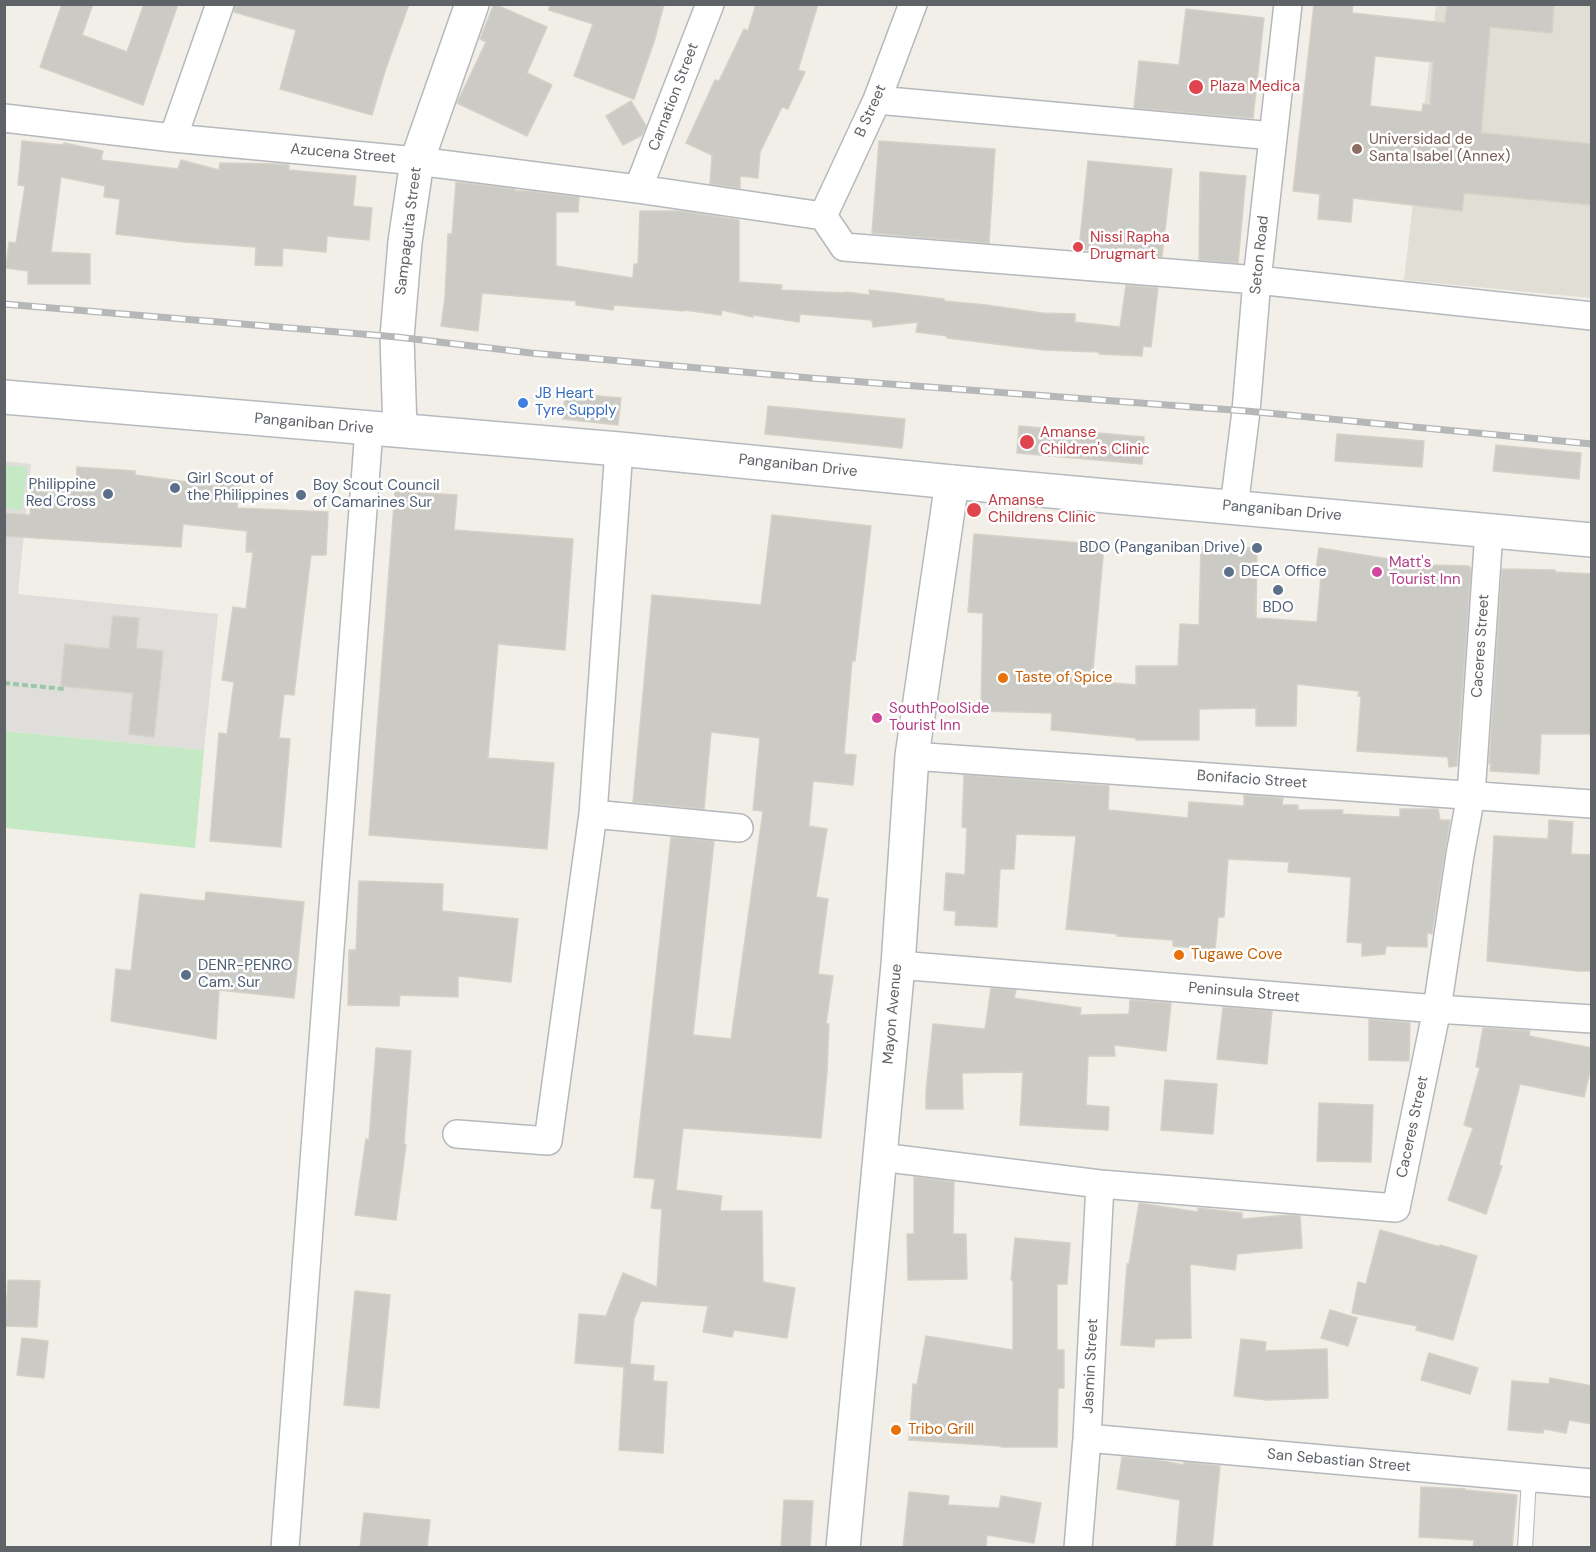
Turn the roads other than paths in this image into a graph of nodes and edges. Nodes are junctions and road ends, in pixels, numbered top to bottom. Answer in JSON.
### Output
{"nodes":[{"id":1,"x":220,"y":4,"type":"edge"},
{"id":2,"x":472,"y":4,"type":"edge"},
{"id":3,"x":710,"y":4,"type":"edge"},
{"id":4,"x":913,"y":4,"type":"edge"},
{"id":5,"x":1288,"y":4,"type":"edge"},
{"id":6,"x":877,"y":100,"type":"junction"},
{"id":7,"x":4,"y":118,"type":"edge"},
{"id":8,"x":1273,"y":136,"type":"junction"},
{"id":9,"x":173,"y":138,"type":"junction"},
{"id":10,"x":417,"y":161,"type":"junction"},
{"id":11,"x":638,"y":189,"type":"junction"},
{"id":12,"x":823,"y":216,"type":"junction"},
{"id":13,"x":1257,"y":280,"type":"junction"},
{"id":14,"x":1592,"y":316,"type":"edge"},
{"id":15,"x":4,"y":397,"type":"edge"},
{"id":16,"x":384,"y":430,"type":"junction"},
{"id":17,"x":619,"y":449,"type":"junction"},
{"id":18,"x":952,"y":482,"type":"junction"},
{"id":19,"x":1234,"y":507,"type":"junction"},
{"id":20,"x":1489,"y":531,"type":"junction"},
{"id":21,"x":1592,"y":540,"type":"edge"},
{"id":22,"x":912,"y":756,"type":"junction"},
{"id":23,"x":1471,"y":795,"type":"junction"},
{"id":24,"x":1592,"y":804,"type":"edge"},
{"id":25,"x":593,"y":814,"type":"junction"},
{"id":26,"x":739,"y":828,"type":"dead end"},
{"id":27,"x":897,"y":965,"type":"junction"},
{"id":28,"x":1437,"y":1009,"type":"junction"},
{"id":29,"x":1592,"y":1019,"type":"edge"},
{"id":30,"x":457,"y":1134,"type":"dead end"},
{"id":31,"x":880,"y":1157,"type":"junction"},
{"id":32,"x":1100,"y":1184,"type":"junction"},
{"id":33,"x":1087,"y":1438,"type":"junction"},
{"id":34,"x":1529,"y":1478,"type":"junction"},
{"id":35,"x":1592,"y":1483,"type":"edge"},
{"id":36,"x":285,"y":1548,"type":"edge"},
{"id":37,"x":843,"y":1548,"type":"edge"},
{"id":38,"x":1078,"y":1548,"type":"edge"},
{"id":39,"x":1525,"y":1548,"type":"edge"}],
"edges":[{"from":1,"to":9,"type":"street"},
{"from":2,"to":10,"type":"main road","name":"Sampaguita Street"},
{"from":3,"to":11,"type":"street","name":"Carnation Street"},
{"from":4,"to":6,"type":"street","name":"B Street"},
{"from":5,"to":8,"type":"street","name":"Seton Road"},
{"from":6,"to":8,"type":"street"},
{"from":6,"to":12,"type":"street","name":"B Street"},
{"from":7,"to":9,"type":"street","name":"Azucena Street"},
{"from":8,"to":13,"type":"street","name":"Seton Road"},
{"from":9,"to":10,"type":"street","name":"Azucena Street"},
{"from":10,"to":11,"type":"street","name":"Azucena Street"},
{"from":10,"to":16,"type":"main road","name":"Sampaguita Street"},
{"from":11,"to":12,"type":"street","name":"Azucena Street"},
{"from":12,"to":13,"type":"street"},
{"from":13,"to":14,"type":"street"},
{"from":13,"to":19,"type":"street","name":"Seton Road"},
{"from":15,"to":16,"type":"main road","name":"Panganiban Drive"},
{"from":16,"to":17,"type":"main road","name":"Panganiban Drive"},
{"from":16,"to":36,"type":"street"},
{"from":17,"to":18,"type":"main road","name":"Panganiban Drive"},
{"from":17,"to":25,"type":"street"},
{"from":18,"to":19,"type":"main road","name":"Panganiban Drive"},
{"from":18,"to":22,"type":"main road","name":"Mayon Avenue"},
{"from":19,"to":20,"type":"main road","name":"Panganiban Drive"},
{"from":20,"to":21,"type":"main road","name":"Panganiban Drive"},
{"from":20,"to":23,"type":"street","name":"Caceres Street"},
{"from":22,"to":23,"type":"street","name":"Bonifacio Street"},
{"from":22,"to":27,"type":"main road","name":"Mayon Avenue"},
{"from":23,"to":24,"type":"street","name":"Bonifacio Street"},
{"from":23,"to":28,"type":"street","name":"Caceres Street"},
{"from":25,"to":26,"type":"street"},
{"from":25,"to":30,"type":"street"},
{"from":27,"to":28,"type":"street","name":"Peninsula Street"},
{"from":27,"to":31,"type":"main road","name":"Mayon Avenue"},
{"from":28,"to":29,"type":"street","name":"Peninsula Street"},
{"from":28,"to":32,"type":"street","name":"Caceres Street"},
{"from":31,"to":32,"type":"street","name":"Caceres Street"},
{"from":31,"to":37,"type":"main road","name":"Mayon Avenue"},
{"from":32,"to":33,"type":"street","name":"Jasmin Street"},
{"from":33,"to":34,"type":"street","name":"San Sebastian Street"},
{"from":33,"to":38,"type":"street","name":"Jasmin Street"},
{"from":34,"to":35,"type":"street","name":"San Sebastian Street"},
{"from":34,"to":39,"type":"lane"}]}
